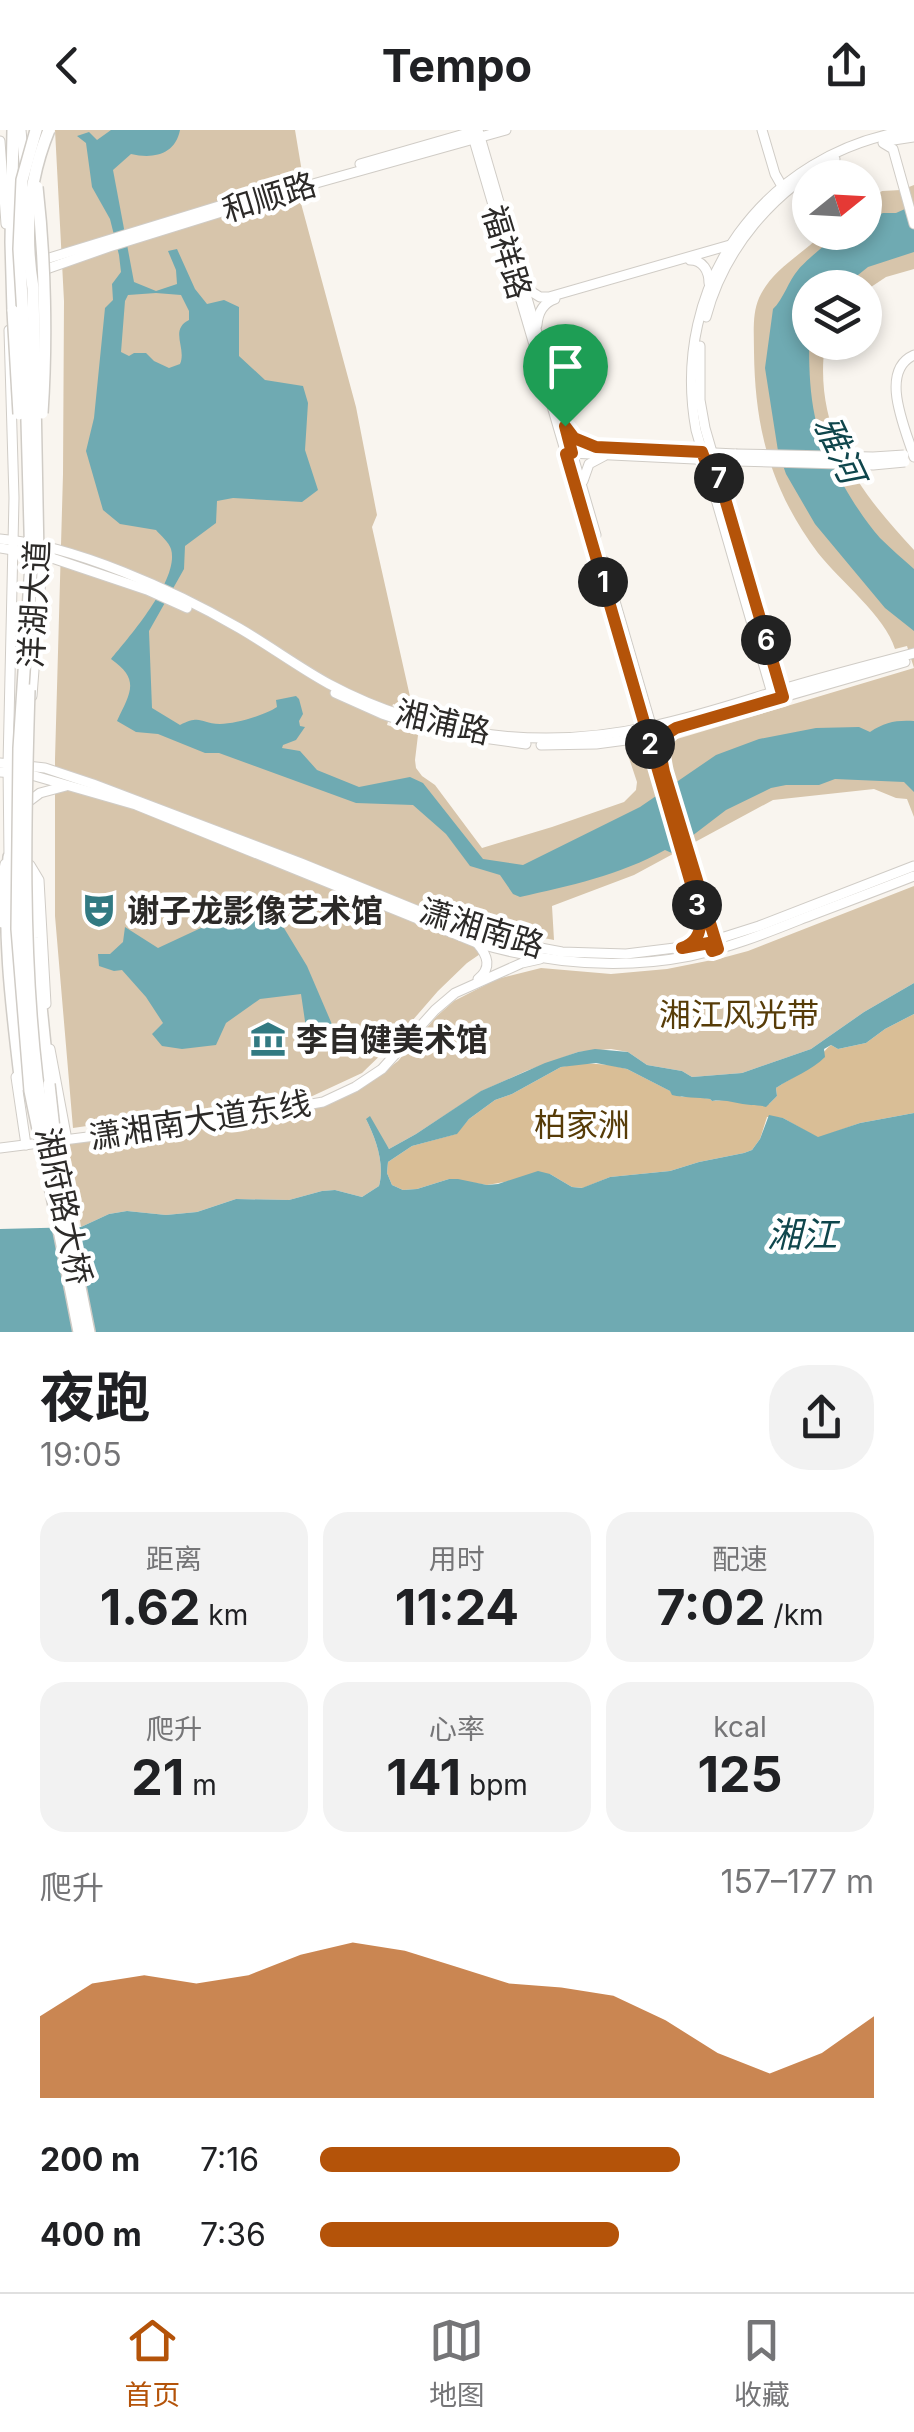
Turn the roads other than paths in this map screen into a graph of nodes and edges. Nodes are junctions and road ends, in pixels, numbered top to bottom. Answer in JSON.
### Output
{"nodes":[{"id":1,"x":5,"y":130,"type":"edge"},
{"id":2,"x":21,"y":130,"type":"edge"},
{"id":3,"x":36,"y":130,"type":"edge"},
{"id":4,"x":49,"y":130,"type":"edge"},
{"id":5,"x":506,"y":130,"type":"edge"},
{"id":6,"x":764,"y":130,"type":"edge"},
{"id":7,"x":473,"y":133,"type":"edge"},
{"id":8,"x":912,"y":133,"type":"edge"},
{"id":9,"x":0,"y":141,"type":"edge"},
{"id":10,"x":449,"y":142,"type":"junction"},
{"id":11,"x":896,"y":146,"type":"junction"},
{"id":12,"x":820,"y":160,"type":"edge"},
{"id":13,"x":484,"y":163,"type":"junction"},
{"id":14,"x":776,"y":171,"type":"junction"},
{"id":15,"x":792,"y":174,"type":"edge"},
{"id":16,"x":792,"y":181,"type":"edge"},
{"id":17,"x":11,"y":187,"type":"junction"},
{"id":18,"x":786,"y":187,"type":"junction"},
{"id":19,"x":772,"y":195,"type":"junction"},
{"id":20,"x":914,"y":213,"type":"edge"},
{"id":21,"x":914,"y":224,"type":"edge"},
{"id":22,"x":730,"y":246,"type":"junction"},
{"id":23,"x":34,"y":268,"type":"junction"},
{"id":24,"x":523,"y":282,"type":"junction"},
{"id":25,"x":709,"y":287,"type":"junction"},
{"id":26,"x":4,"y":333,"type":"edge"},
{"id":27,"x":538,"y":333,"type":"junction"},
{"id":28,"x":914,"y":356,"type":"edge"},
{"id":29,"x":565,"y":426,"type":"junction"},
{"id":30,"x":700,"y":426,"type":"junction"},
{"id":31,"x":596,"y":447,"type":"junction"},
{"id":32,"x":568,"y":450,"type":"junction"},
{"id":33,"x":614,"y":455,"type":"junction"},
{"id":34,"x":678,"y":455,"type":"junction"},
{"id":35,"x":911,"y":456,"type":"edge"},
{"id":36,"x":708,"y":457,"type":"junction"},
{"id":37,"x":736,"y":458,"type":"junction"},
{"id":38,"x":33,"y":480,"type":"junction"},
{"id":39,"x":711,"y":483,"type":"junction"},
{"id":40,"x":582,"y":489,"type":"junction"},
{"id":41,"x":722,"y":490,"type":"junction"},
{"id":42,"x":0,"y":539,"type":"edge"},
{"id":43,"x":14,"y":544,"type":"junction"},
{"id":44,"x":0,"y":548,"type":"edge"},
{"id":45,"x":43,"y":551,"type":"junction"},
{"id":46,"x":911,"y":657,"type":"edge"},
{"id":47,"x":770,"y":670,"type":"junction"},
{"id":48,"x":803,"y":683,"type":"junction"},
{"id":49,"x":777,"y":695,"type":"junction"},
{"id":50,"x":747,"y":700,"type":"junction"},
{"id":51,"x":644,"y":708,"type":"junction"},
{"id":52,"x":674,"y":724,"type":"junction"},
{"id":53,"x":650,"y":731,"type":"junction"},
{"id":54,"x":625,"y":736,"type":"junction"},
{"id":55,"x":658,"y":759,"type":"junction"},
{"id":56,"x":4,"y":768,"type":"edge"},
{"id":57,"x":27,"y":769,"type":"junction"},
{"id":58,"x":68,"y":785,"type":"junction"},
{"id":59,"x":28,"y":802,"type":"junction"},
{"id":60,"x":685,"y":855,"type":"junction"},
{"id":61,"x":9,"y":857,"type":"junction"},
{"id":62,"x":30,"y":866,"type":"junction"},
{"id":63,"x":914,"y":866,"type":"edge"},
{"id":64,"x":914,"y":876,"type":"edge"},
{"id":65,"x":699,"y":911,"type":"junction"},
{"id":66,"x":709,"y":921,"type":"junction"},
{"id":67,"x":734,"y":934,"type":"junction"},
{"id":68,"x":478,"y":944,"type":"junction"},
{"id":69,"x":713,"y":946,"type":"junction"},
{"id":70,"x":682,"y":948,"type":"junction"},
{"id":71,"x":547,"y":959,"type":"junction"},
{"id":72,"x":34,"y":1086,"type":"junction"},
{"id":73,"x":67,"y":1139,"type":"junction"},
{"id":74,"x":26,"y":1144,"type":"junction"},
{"id":75,"x":0,"y":1148,"type":"edge"},
{"id":76,"x":62,"y":1198,"type":"junction"},
{"id":77,"x":58,"y":1225,"type":"junction"},
{"id":78,"x":79,"y":1332,"type":"edge"},
{"id":79,"x":90,"y":1332,"type":"edge"}],
"edges":[{"from":1,"to":17,"type":"highway"},
{"from":2,"to":17,"type":"highway"},
{"from":2,"to":23,"type":"main road"},
{"from":2,"to":38,"type":"highway","bridge":true},
{"from":3,"to":38,"type":"highway","name":"洋湖大道","bridge":true},
{"from":4,"to":38,"type":"highway","name":"洋湖大道","bridge":true},
{"from":5,"to":7,"type":"main road","name":"和顺路"},
{"from":5,"to":13,"type":"main road"},
{"from":6,"to":14,"type":"main road"},
{"from":7,"to":10,"type":"main road","name":"和顺路"},
{"from":7,"to":13,"type":"main road","name":"福祥路"},
{"from":8,"to":11,"type":"main road"},
{"from":8,"to":12,"type":"main road"},
{"from":9,"to":26,"type":"main road","name":"洋湖大道"},
{"from":10,"to":13,"type":"main road"},
{"from":10,"to":23,"type":"main road","name":"和顺路"},
{"from":11,"to":18,"type":"main road"},
{"from":11,"to":20,"type":"main road"},
{"from":11,"to":21,"type":"main road"},
{"from":13,"to":24,"type":"main road","name":"福祥路"},
{"from":13,"to":32,"type":"main road","name":"福祥路"},
{"from":14,"to":15,"type":"main road"},
{"from":14,"to":18,"type":"main road"},
{"from":14,"to":19,"type":"main road"},
{"from":16,"to":18,"type":"main road"},
{"from":17,"to":38,"type":"highway","bridge":true},
{"from":18,"to":19,"type":"main road"},
{"from":18,"to":30,"type":"main road"},
{"from":19,"to":22,"type":"main road"},
{"from":22,"to":24,"type":"main road"},
{"from":22,"to":25,"type":"main road"},
{"from":23,"to":45,"type":"main road"},
{"from":24,"to":27,"type":"main road","name":"福祥路"},
{"from":25,"to":27,"type":"main road"},
{"from":25,"to":30,"type":"main road"},
{"from":26,"to":43,"type":"main road","name":"洋湖大道"},
{"from":27,"to":29,"type":"main road","name":"福祥路"},
{"from":28,"to":35,"type":"main road"},
{"from":29,"to":31,"type":"main road"},
{"from":29,"to":32,"type":"main road","name":"福祥路"},
{"from":30,"to":34,"type":"main road"},
{"from":30,"to":36,"type":"main road"},
{"from":30,"to":37,"type":"main road"},
{"from":31,"to":32,"type":"main road"},
{"from":31,"to":34,"type":"main road"},
{"from":32,"to":33,"type":"main road"},
{"from":32,"to":40,"type":"main road","name":"福祥路"},
{"from":32,"to":51,"type":"main road","name":"福祥路"},
{"from":33,"to":34,"type":"main road"},
{"from":33,"to":40,"type":"main road"},
{"from":34,"to":36,"type":"main road"},
{"from":34,"to":39,"type":"main road"},
{"from":35,"to":37,"type":"main road","bridge":true},
{"from":36,"to":37,"type":"main road"},
{"from":36,"to":39,"type":"main road"},
{"from":36,"to":41,"type":"main road"},
{"from":37,"to":41,"type":"main road"},
{"from":38,"to":72,"type":"highway","name":"洋湖大道","bridge":true},
{"from":39,"to":47,"type":"main road"},
{"from":40,"to":51,"type":"main road","name":"福祥路"},
{"from":41,"to":47,"type":"main road"},
{"from":42,"to":43,"type":"main road","name":"湘浦路"},
{"from":43,"to":44,"type":"main road","name":"湘浦路"},
{"from":43,"to":45,"type":"main road","name":"湘浦路"},
{"from":43,"to":56,"type":"main road","name":"洋湖大道"},
{"from":45,"to":54,"type":"main road","name":"湘浦路"},
{"from":45,"to":57,"type":"main road"},
{"from":46,"to":48,"type":"main road","name":"湘浦路"},
{"from":46,"to":49,"type":"main road","name":"湘浦路"},
{"from":47,"to":48,"type":"main road"},
{"from":47,"to":49,"type":"main road"},
{"from":47,"to":50,"type":"main road"},
{"from":48,"to":49,"type":"main road","name":"湘浦路"},
{"from":49,"to":50,"type":"main road","name":"湘浦路"},
{"from":49,"to":52,"type":"main road","name":"湘浦路"},
{"from":50,"to":52,"type":"main road","name":"湘浦路"},
{"from":51,"to":52,"type":"main road"},
{"from":51,"to":53,"type":"main road","name":"福祥路"},
{"from":51,"to":54,"type":"main road"},
{"from":52,"to":53,"type":"main road","name":"湘浦路"},
{"from":52,"to":55,"type":"main road"},
{"from":53,"to":54,"type":"main road","name":"湘浦路"},
{"from":53,"to":55,"type":"main road","name":"福祥路"},
{"from":54,"to":55,"type":"main road"},
{"from":55,"to":60,"type":"main road","name":"福祥路"},
{"from":56,"to":57,"type":"main road","name":"潇湘南路"},
{"from":56,"to":61,"type":"main road","name":"洋湖大道"},
{"from":57,"to":58,"type":"main road","name":"潇湘南路"},
{"from":57,"to":59,"type":"main road"},
{"from":57,"to":70,"type":"main road","name":"潇湘南路"},
{"from":58,"to":59,"type":"main road"},
{"from":58,"to":68,"type":"main road","name":"潇湘南路"},
{"from":59,"to":62,"type":"main road"},
{"from":60,"to":65,"type":"main road","name":"福祥路"},
{"from":60,"to":66,"type":"main road","name":"福祥路"},
{"from":61,"to":74,"type":"main road","name":"洋湖大道"},
{"from":61,"to":77,"type":"highway","bridge":true},
{"from":62,"to":73,"type":"main road"},
{"from":62,"to":76,"type":"highway","bridge":true},
{"from":63,"to":67,"type":"main road","name":"潇湘南路"},
{"from":64,"to":69,"type":"main road","name":"潇湘南路"},
{"from":65,"to":69,"type":"main road","name":"福祥路"},
{"from":65,"to":70,"type":"main road"},
{"from":66,"to":67,"type":"main road"},
{"from":66,"to":69,"type":"main road","name":"福祥路"},
{"from":67,"to":69,"type":"main road","name":"潇湘南路"},
{"from":68,"to":71,"type":"main road","name":"潇湘南路"},
{"from":68,"to":73,"type":"main road","name":"潇湘南大道东线"},
{"from":69,"to":70,"type":"main road","name":"潇湘南路"},
{"from":69,"to":71,"type":"main road","name":"潇湘南路"},
{"from":71,"to":73,"type":"main road","name":"潇湘南大道东线"},
{"from":72,"to":76,"type":"highway","name":"湘府路大桥","bridge":true},
{"from":72,"to":77,"type":"highway","name":"湘府路大桥","bridge":true},
{"from":73,"to":74,"type":"main road","name":"潇湘南大道东线"},
{"from":74,"to":75,"type":"main road","name":"潇湘南大道东线"},
{"from":76,"to":79,"type":"highway","name":"湘府路大桥"},
{"from":77,"to":78,"type":"highway","name":"湘府路大桥"}]}
